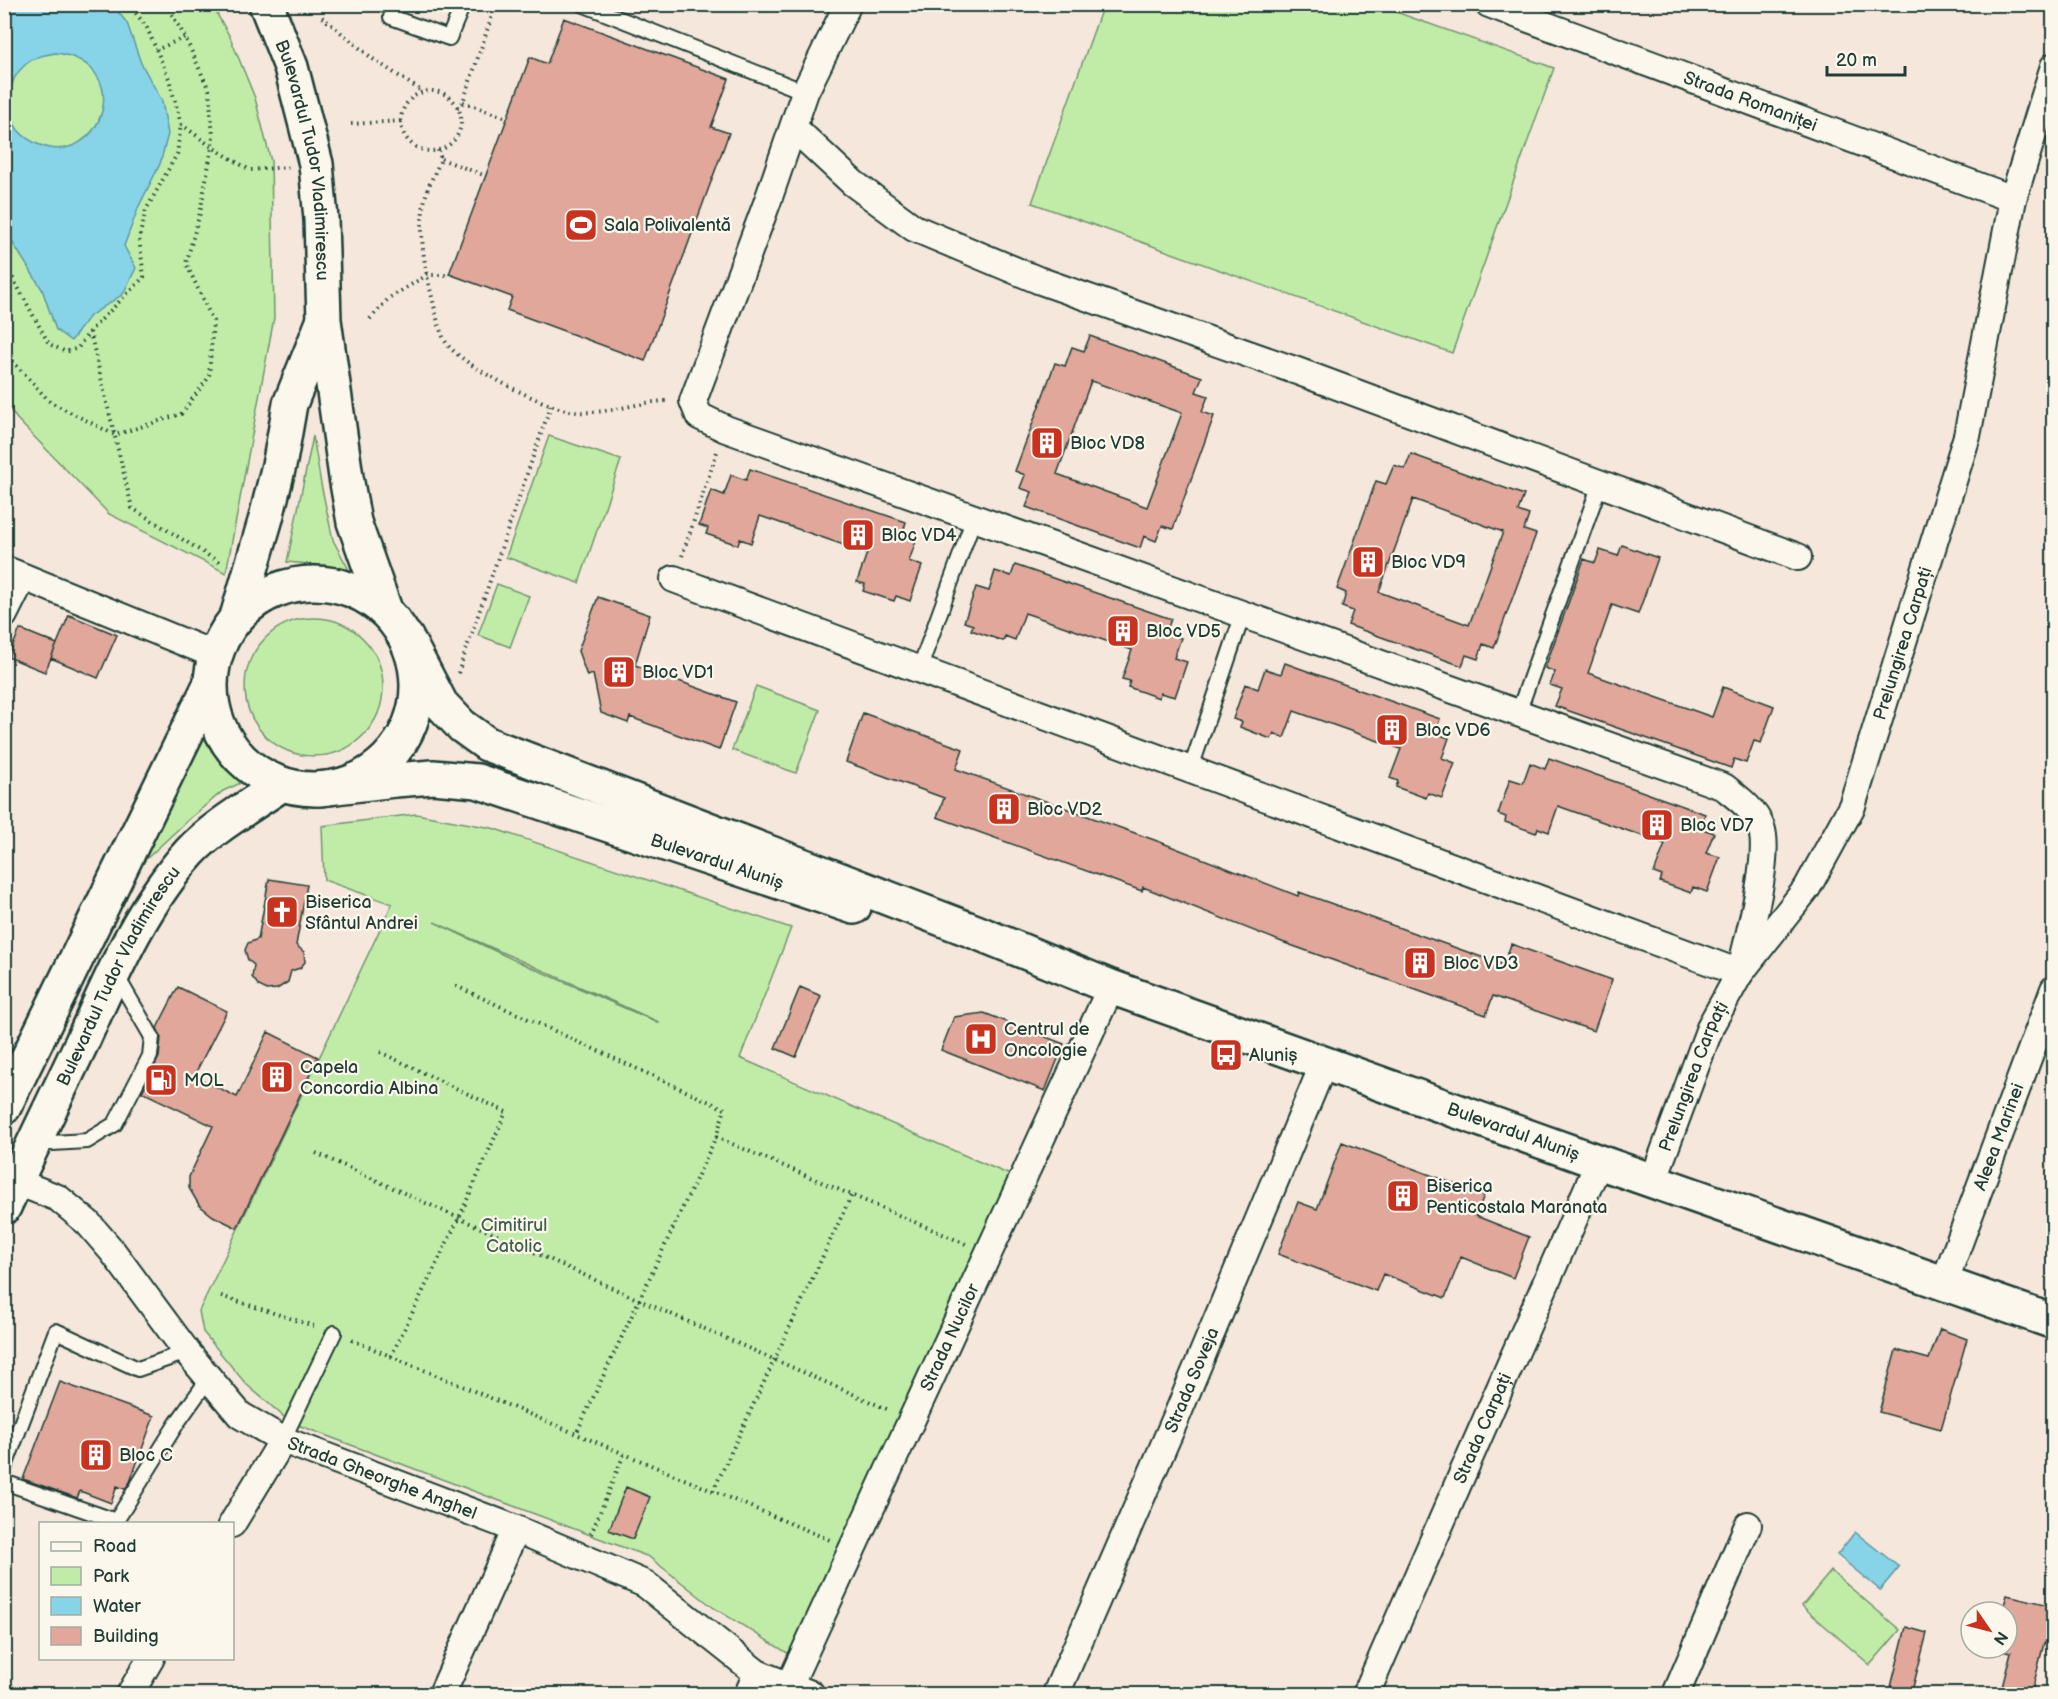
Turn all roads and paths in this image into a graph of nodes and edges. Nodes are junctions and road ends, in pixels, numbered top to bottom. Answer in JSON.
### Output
{"nodes":[{"id":1,"x":129,"y":4,"type":"edge"},
{"id":2,"x":166,"y":4,"type":"edge"},
{"id":3,"x":266,"y":4,"type":"edge"},
{"id":4,"x":396,"y":4,"type":"edge"},
{"id":5,"x":462,"y":4,"type":"edge"},
{"id":6,"x":496,"y":4,"type":"edge"},
{"id":7,"x":582,"y":4,"type":"edge"},
{"id":8,"x":848,"y":4,"type":"edge"},
{"id":9,"x":1489,"y":4,"type":"edge"},
{"id":10,"x":322,"y":17,"type":"dead end"},
{"id":11,"x":184,"y":37,"type":"junction"},
{"id":12,"x":156,"y":50,"type":"junction"},
{"id":13,"x":2054,"y":66,"type":"edge"},
{"id":14,"x":424,"y":92,"type":"junction"},
{"id":15,"x":805,"y":93,"type":"junction"},
{"id":16,"x":464,"y":102,"type":"junction"},
{"id":17,"x":457,"y":108,"type":"junction"},
{"id":18,"x":507,"y":118,"type":"dead end"},
{"id":19,"x":401,"y":121,"type":"junction"},
{"id":20,"x":181,"y":124,"type":"junction"},
{"id":21,"x":351,"y":124,"type":"dead end"},
{"id":22,"x":794,"y":128,"type":"junction"},
{"id":23,"x":212,"y":147,"type":"junction"},
{"id":24,"x":438,"y":150,"type":"junction"},
{"id":25,"x":441,"y":159,"type":"junction"},
{"id":26,"x":316,"y":164,"type":"junction"},
{"id":27,"x":486,"y":176,"type":"dead end"},
{"id":28,"x":2013,"y":199,"type":"junction"},
{"id":29,"x":4,"y":262,"type":"edge"},
{"id":30,"x":427,"y":275,"type":"junction"},
{"id":31,"x":448,"y":275,"type":"dead end"},
{"id":32,"x":324,"y":320,"type":"junction"},
{"id":33,"x":370,"y":320,"type":"dead end"},
{"id":34,"x":89,"y":332,"type":"junction"},
{"id":35,"x":4,"y":352,"type":"edge"},
{"id":36,"x":693,"y":401,"type":"junction"},
{"id":37,"x":551,"y":405,"type":"junction"},
{"id":38,"x":726,"y":429,"type":"junction"},
{"id":39,"x":115,"y":435,"type":"junction"},
{"id":40,"x":1600,"y":484,"type":"junction"},
{"id":41,"x":974,"y":518,"type":"junction"},
{"id":42,"x":1798,"y":557,"type":"dead end"},
{"id":43,"x":14,"y":573,"type":"edge"},
{"id":44,"x":674,"y":579,"type":"joint"},
{"id":45,"x":248,"y":580,"type":"junction"},
{"id":46,"x":384,"y":607,"type":"junction"},
{"id":47,"x":4,"y":615,"type":"edge"},
{"id":48,"x":1243,"y":615,"type":"junction"},
{"id":49,"x":237,"y":617,"type":"junction"},
{"id":50,"x":406,"y":637,"type":"junction"},
{"id":51,"x":213,"y":670,"type":"junction"},
{"id":52,"x":919,"y":670,"type":"junction"},
{"id":53,"x":457,"y":677,"type":"dead end"},
{"id":54,"x":1518,"y":713,"type":"junction"},
{"id":55,"x":1190,"y":771,"type":"junction"},
{"id":56,"x":282,"y":784,"type":"junction"},
{"id":57,"x":319,"y":789,"type":"junction"},
{"id":58,"x":114,"y":972,"type":"junction"},
{"id":59,"x":1740,"y":973,"type":"junction"},
{"id":60,"x":456,"y":986,"type":"dead end"},
{"id":61,"x":1111,"y":987,"type":"junction"},
{"id":62,"x":2054,"y":989,"type":"edge"},
{"id":63,"x":380,"y":1052,"type":"dead end"},
{"id":64,"x":1324,"y":1064,"type":"junction"},
{"id":65,"x":4,"y":1107,"type":"edge"},
{"id":66,"x":716,"y":1137,"type":"junction"},
{"id":67,"x":34,"y":1144,"type":"junction"},
{"id":68,"x":316,"y":1153,"type":"dead end"},
{"id":69,"x":1599,"y":1162,"type":"junction"},
{"id":70,"x":1653,"y":1181,"type":"junction"},
{"id":71,"x":8,"y":1188,"type":"edge"},
{"id":72,"x":852,"y":1194,"type":"junction"},
{"id":73,"x":459,"y":1218,"type":"junction"},
{"id":74,"x":969,"y":1245,"type":"dead end"},
{"id":75,"x":1944,"y":1283,"type":"junction"},
{"id":76,"x":221,"y":1296,"type":"dead end"},
{"id":77,"x":639,"y":1300,"type":"junction"},
{"id":78,"x":2054,"y":1322,"type":"edge"},
{"id":79,"x":334,"y":1333,"type":"junction"},
{"id":80,"x":186,"y":1352,"type":"junction"},
{"id":81,"x":391,"y":1356,"type":"junction"},
{"id":82,"x":774,"y":1359,"type":"junction"},
{"id":83,"x":209,"y":1378,"type":"junction"},
{"id":84,"x":892,"y":1412,"type":"dead end"},
{"id":85,"x":576,"y":1434,"type":"junction"},
{"id":86,"x":283,"y":1440,"type":"junction"},
{"id":87,"x":624,"y":1454,"type":"junction"},
{"id":88,"x":4,"y":1469,"type":"edge"},
{"id":89,"x":4,"y":1482,"type":"edge"},
{"id":90,"x":713,"y":1491,"type":"junction"},
{"id":91,"x":233,"y":1522,"type":"edge"},
{"id":92,"x":1748,"y":1525,"type":"dead end"},
{"id":93,"x":516,"y":1529,"type":"junction"},
{"id":94,"x":833,"y":1542,"type":"dead end"},
{"id":95,"x":582,"y":1557,"type":"junction"},
{"id":96,"x":150,"y":1660,"type":"edge"},
{"id":97,"x":752,"y":1684,"type":"edge"},
{"id":98,"x":800,"y":1690,"type":"edge"},
{"id":99,"x":130,"y":1695,"type":"edge"},
{"id":100,"x":442,"y":1695,"type":"edge"},
{"id":101,"x":1056,"y":1695,"type":"edge"},
{"id":102,"x":1366,"y":1695,"type":"edge"},
{"id":103,"x":1676,"y":1695,"type":"edge"}],
"edges":[{"from":1,"to":12,"type":"path"},
{"from":2,"to":11,"type":"path"},
{"from":3,"to":26,"type":"main road","name":"Bulevardul Tudor Vladimirescu"},
{"from":4,"to":5,"type":"lane"},
{"from":6,"to":16,"type":"path"},
{"from":7,"to":15,"type":"lane"},
{"from":8,"to":15,"type":"street"},
{"from":9,"to":28,"type":"street","name":"Strada Romaniței"},
{"from":10,"to":14,"type":"path"},
{"from":11,"to":12,"type":"path"},
{"from":11,"to":23,"type":"path"},
{"from":12,"to":20,"type":"path"},
{"from":13,"to":28,"type":"street","name":"Prelungirea Carpați"},
{"from":14,"to":17,"type":"path"},
{"from":14,"to":19,"type":"path"},
{"from":15,"to":22,"type":"street"},
{"from":16,"to":17,"type":"path"},
{"from":16,"to":18,"type":"path"},
{"from":17,"to":24,"type":"path"},
{"from":19,"to":21,"type":"path"},
{"from":19,"to":24,"type":"path"},
{"from":20,"to":23,"type":"path"},
{"from":20,"to":34,"type":"path"},
{"from":22,"to":36,"type":"street"},
{"from":22,"to":40,"type":"street"},
{"from":23,"to":26,"type":"path"},
{"from":23,"to":39,"type":"path"},
{"from":24,"to":25,"type":"path"},
{"from":25,"to":27,"type":"path"},
{"from":25,"to":30,"type":"path"},
{"from":26,"to":32,"type":"main road","name":"Bulevardul Tudor Vladimirescu"},
{"from":28,"to":59,"type":"street","name":"Prelungirea Carpați"},
{"from":29,"to":34,"type":"path"},
{"from":30,"to":31,"type":"path"},
{"from":30,"to":33,"type":"path"},
{"from":30,"to":37,"type":"path"},
{"from":32,"to":45,"type":"main road","name":"Bulevardul Tudor Vladimirescu"},
{"from":32,"to":46,"type":"main road","name":"Bulevardul Tudor Vladimirescu"},
{"from":34,"to":39,"type":"path"},
{"from":35,"to":39,"type":"path"},
{"from":36,"to":37,"type":"path"},
{"from":36,"to":38,"type":"street"},
{"from":37,"to":53,"type":"path"},
{"from":38,"to":41,"type":"street"},
{"from":38,"to":44,"type":"path"},
{"from":39,"to":45,"type":"path"},
{"from":40,"to":42,"type":"street"},
{"from":40,"to":54,"type":"lane"},
{"from":41,"to":48,"type":"street"},
{"from":41,"to":52,"type":"lane"},
{"from":43,"to":47,"type":"street"},
{"from":43,"to":51,"type":"street"},
{"from":44,"to":52,"type":"street"},
{"from":45,"to":49,"type":"main road","name":"Bulevardul Tudor Vladimirescu"},
{"from":46,"to":49,"type":"main road"},
{"from":46,"to":50,"type":"main road"},
{"from":48,"to":54,"type":"street"},
{"from":48,"to":55,"type":"lane"},
{"from":49,"to":51,"type":"main road"},
{"from":50,"to":57,"type":"main road"},
{"from":50,"to":61,"type":"main road","name":"Bulevardul Aluniș"},
{"from":51,"to":56,"type":"main road"},
{"from":51,"to":65,"type":"main road"},
{"from":52,"to":55,"type":"street"},
{"from":54,"to":59,"type":"street"},
{"from":55,"to":59,"type":"street"},
{"from":56,"to":57,"type":"main road"},
{"from":56,"to":58,"type":"main road","name":"Bulevardul Tudor Vladimirescu"},
{"from":57,"to":61,"type":"main road","name":"Bulevardul Aluniș"},
{"from":58,"to":67,"type":"main road","name":"Bulevardul Tudor Vladimirescu"},
{"from":58,"to":67,"type":"lane"},
{"from":59,"to":70,"type":"street","name":"Prelungirea Carpați"},
{"from":60,"to":66,"type":"path"},
{"from":61,"to":64,"type":"main road","name":"Bulevardul Aluniș"},
{"from":61,"to":98,"type":"street","name":"Strada Nucilor"},
{"from":62,"to":75,"type":"street","name":"Aleea Marinei"},
{"from":63,"to":73,"type":"path"},
{"from":64,"to":69,"type":"main road","name":"Bulevardul Aluniș"},
{"from":64,"to":101,"type":"street","name":"Strada Soveja"},
{"from":66,"to":72,"type":"path"},
{"from":66,"to":77,"type":"path"},
{"from":67,"to":71,"type":"main road","name":"Bulevardul Tudor Vladimirescu"},
{"from":68,"to":73,"type":"path"},
{"from":69,"to":70,"type":"main road","name":"Bulevardul Aluniș"},
{"from":69,"to":102,"type":"street","name":"Strada Carpați"},
{"from":70,"to":75,"type":"main road","name":"Bulevardul Aluniș"},
{"from":71,"to":80,"type":"street","name":"Strada Gheorghe Anghel"},
{"from":72,"to":74,"type":"path"},
{"from":72,"to":82,"type":"path"},
{"from":73,"to":77,"type":"path"},
{"from":73,"to":81,"type":"path"},
{"from":75,"to":78,"type":"main road","name":"Bulevardul Aluniș"},
{"from":76,"to":79,"type":"path"},
{"from":77,"to":82,"type":"path"},
{"from":77,"to":85,"type":"path"},
{"from":79,"to":81,"type":"path"},
{"from":79,"to":86,"type":"lane"},
{"from":80,"to":83,"type":"street","name":"Strada Gheorghe Anghel"},
{"from":80,"to":88,"type":"lane"},
{"from":81,"to":85,"type":"path"},
{"from":82,"to":84,"type":"path"},
{"from":82,"to":90,"type":"path"},
{"from":83,"to":86,"type":"street","name":"Strada Gheorghe Anghel"},
{"from":83,"to":89,"type":"lane"},
{"from":85,"to":87,"type":"path"},
{"from":86,"to":91,"type":"street"},
{"from":86,"to":93,"type":"street","name":"Strada Gheorghe Anghel"},
{"from":87,"to":90,"type":"path"},
{"from":87,"to":95,"type":"path"},
{"from":90,"to":94,"type":"path"},
{"from":92,"to":103,"type":"street"},
{"from":93,"to":95,"type":"street","name":"Strada Gheorghe Anghel"},
{"from":93,"to":100,"type":"street"},
{"from":95,"to":97,"type":"street","name":"Strada Gheorghe Anghel"},
{"from":96,"to":99,"type":"street"},
{"from":97,"to":98,"type":"street","name":"Strada Gheorghe Anghel"}]}
